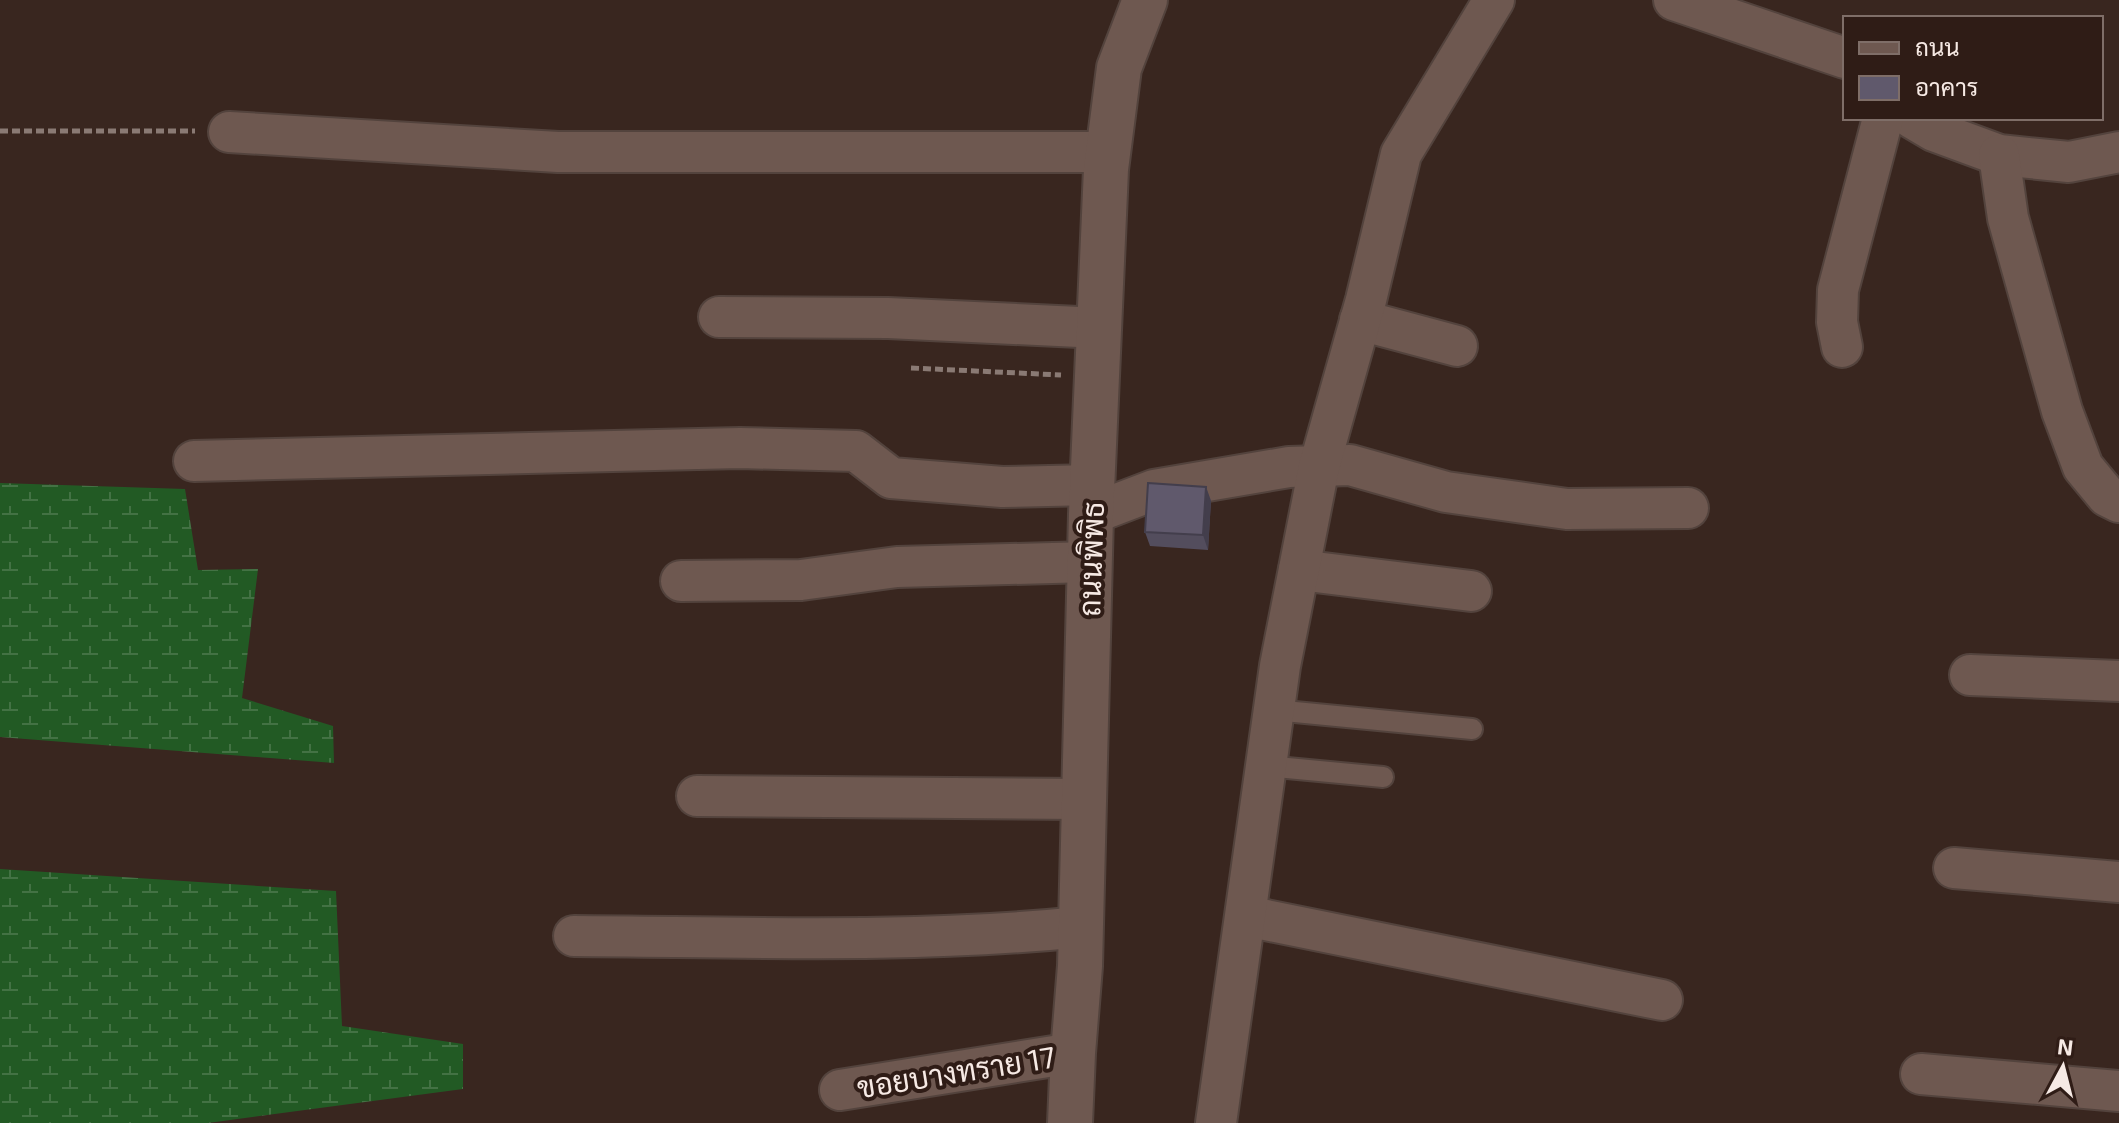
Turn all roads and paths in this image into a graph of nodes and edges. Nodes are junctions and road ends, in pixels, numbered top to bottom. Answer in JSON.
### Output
{"nodes":[{"id":1,"x":1118,"y":0,"type":"edge"},
{"id":2,"x":1145,"y":0,"type":"edge"},
{"id":3,"x":1494,"y":0,"type":"edge"},
{"id":4,"x":1674,"y":0,"type":"edge"},
{"id":5,"x":1843,"y":57,"type":"edge"},
{"id":6,"x":1119,"y":68,"type":"junction"},
{"id":7,"x":1882,"y":120,"type":"edge"},
{"id":8,"x":1915,"y":120,"type":"edge"},
{"id":9,"x":0,"y":131,"type":"edge"},
{"id":10,"x":229,"y":132,"type":"joint"},
{"id":11,"x":1108,"y":152,"type":"junction"},
{"id":12,"x":2119,"y":152,"type":"edge"},
{"id":13,"x":1999,"y":155,"type":"junction"},
{"id":14,"x":719,"y":317,"type":"dead end"},
{"id":15,"x":1360,"y":320,"type":"junction"},
{"id":16,"x":1100,"y":328,"type":"junction"},
{"id":17,"x":1457,"y":346,"type":"dead end"},
{"id":18,"x":1842,"y":347,"type":"dead end"},
{"id":19,"x":911,"y":368,"type":"dead end"},
{"id":20,"x":1098,"y":377,"type":"junction"},
{"id":21,"x":194,"y":461,"type":"dead end"},
{"id":22,"x":1319,"y":467,"type":"junction"},
{"id":23,"x":1092,"y":499,"type":"junction"},
{"id":24,"x":2119,"y":502,"type":"edge"},
{"id":25,"x":1688,"y":508,"type":"dead end"},
{"id":26,"x":1090,"y":562,"type":"junction"},
{"id":27,"x":1299,"y":570,"type":"junction"},
{"id":28,"x":681,"y":581,"type":"dead end"},
{"id":29,"x":1471,"y":591,"type":"dead end"},
{"id":30,"x":1970,"y":675,"type":"dead end"},
{"id":31,"x":2119,"y":681,"type":"edge"},
{"id":32,"x":1274,"y":710,"type":"junction"},
{"id":33,"x":1472,"y":729,"type":"dead end"},
{"id":34,"x":1266,"y":766,"type":"junction"},
{"id":35,"x":1383,"y":777,"type":"dead end"},
{"id":36,"x":697,"y":796,"type":"dead end"},
{"id":37,"x":1082,"y":799,"type":"junction"},
{"id":38,"x":1954,"y":868,"type":"dead end"},
{"id":39,"x":2119,"y":882,"type":"edge"},
{"id":40,"x":1246,"y":916,"type":"junction"},
{"id":41,"x":1081,"y":927,"type":"junction"},
{"id":42,"x":574,"y":936,"type":"dead end"},
{"id":43,"x":1662,"y":1000,"type":"dead end"},
{"id":44,"x":1073,"y":1053,"type":"junction"},
{"id":45,"x":1921,"y":1074,"type":"dead end"},
{"id":46,"x":840,"y":1090,"type":"dead end"},
{"id":47,"x":2119,"y":1091,"type":"edge"},
{"id":48,"x":1070,"y":1123,"type":"edge"},
{"id":49,"x":1216,"y":1123,"type":"edge"}],
"edges":[{"from":1,"to":6,"type":"street"},
{"from":2,"to":6,"type":"street","name":"ถนนพิพิธ"},
{"from":3,"to":15,"type":"street"},
{"from":4,"to":5,"type":"street"},
{"from":6,"to":11,"type":"street","name":"ถนนพิพิธ"},
{"from":7,"to":18,"type":"street"},
{"from":8,"to":13,"type":"street"},
{"from":9,"to":10,"type":"path"},
{"from":10,"to":11,"type":"street"},
{"from":11,"to":16,"type":"street","name":"ถนนพิพิธ"},
{"from":12,"to":13,"type":"street"},
{"from":13,"to":24,"type":"street"},
{"from":14,"to":16,"type":"street"},
{"from":15,"to":17,"type":"street"},
{"from":15,"to":22,"type":"street"},
{"from":16,"to":20,"type":"street","name":"ถนนพิพิธ"},
{"from":19,"to":20,"type":"path"},
{"from":20,"to":23,"type":"street","name":"ถนนพิพิธ"},
{"from":21,"to":23,"type":"street"},
{"from":22,"to":23,"type":"street"},
{"from":22,"to":25,"type":"street"},
{"from":22,"to":27,"type":"street"},
{"from":23,"to":26,"type":"street","name":"ถนนพิพิธ"},
{"from":26,"to":28,"type":"street"},
{"from":26,"to":37,"type":"street","name":"ถนนพิพิธ"},
{"from":27,"to":29,"type":"street"},
{"from":27,"to":32,"type":"street"},
{"from":30,"to":31,"type":"street"},
{"from":32,"to":33,"type":"lane"},
{"from":32,"to":34,"type":"street"},
{"from":34,"to":35,"type":"lane"},
{"from":34,"to":40,"type":"street"},
{"from":36,"to":37,"type":"street"},
{"from":37,"to":41,"type":"street","name":"ถนนพิพิธ"},
{"from":38,"to":39,"type":"street"},
{"from":40,"to":43,"type":"street"},
{"from":40,"to":49,"type":"street"},
{"from":41,"to":42,"type":"street"},
{"from":41,"to":44,"type":"street","name":"ถนนพิพิธ"},
{"from":44,"to":46,"type":"street","name":"ขอยบางทราย 17"},
{"from":44,"to":48,"type":"street","name":"ถนนพิพิธ"},
{"from":45,"to":47,"type":"street"}]}
